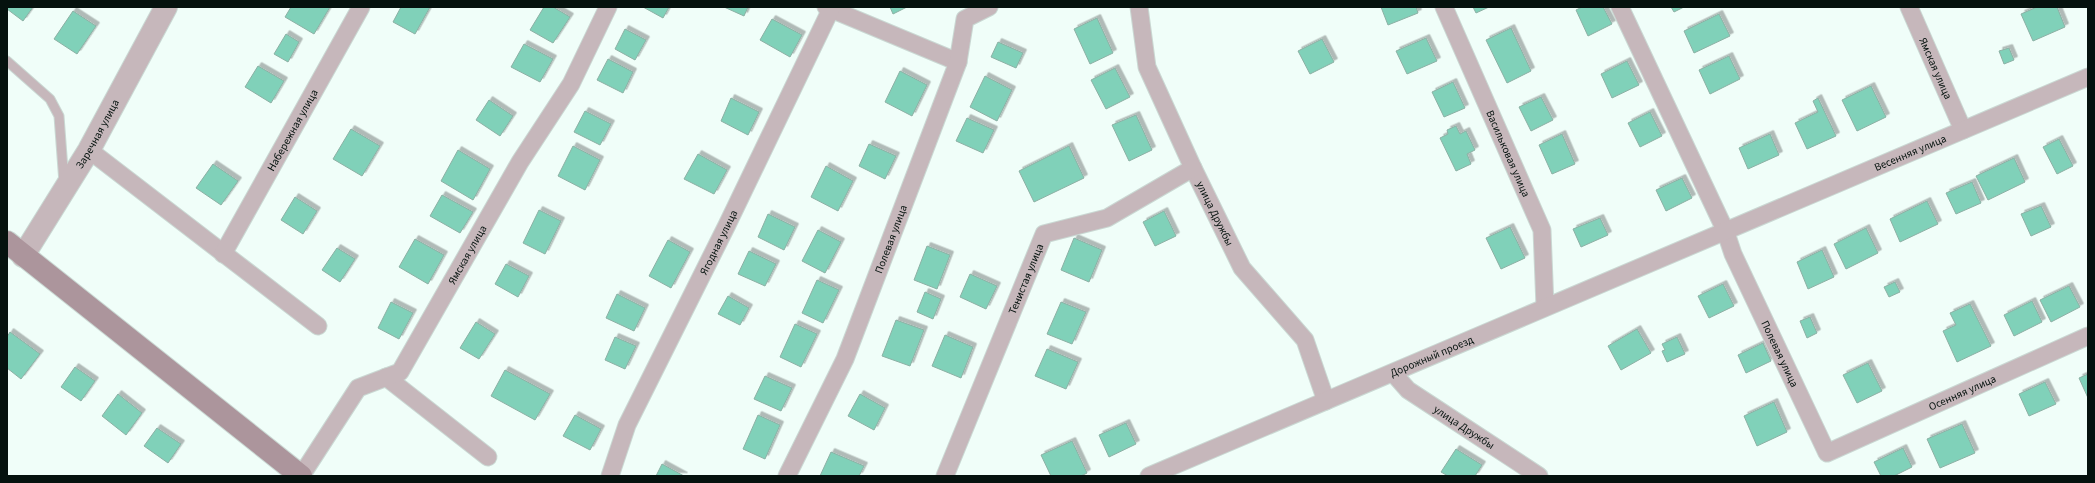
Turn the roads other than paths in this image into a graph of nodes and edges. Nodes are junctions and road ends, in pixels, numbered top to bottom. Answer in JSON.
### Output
{"nodes":[{"id":1,"x":166,"y":7,"type":"edge"},
{"id":2,"x":362,"y":7,"type":"edge"},
{"id":3,"x":608,"y":7,"type":"edge"},
{"id":4,"x":989,"y":7,"type":"edge"},
{"id":5,"x":1139,"y":7,"type":"edge"},
{"id":6,"x":1444,"y":7,"type":"edge"},
{"id":7,"x":1620,"y":7,"type":"edge"},
{"id":8,"x":1910,"y":7,"type":"edge"},
{"id":9,"x":828,"y":8,"type":"edge"},
{"id":10,"x":7,"y":61,"type":"edge"},
{"id":11,"x":958,"y":62,"type":"junction"},
{"id":12,"x":2088,"y":77,"type":"edge"},
{"id":13,"x":1963,"y":130,"type":"junction"},
{"id":14,"x":89,"y":150,"type":"junction"},
{"id":15,"x":1193,"y":168,"type":"junction"},
{"id":16,"x":64,"y":190,"type":"junction"},
{"id":17,"x":1724,"y":231,"type":"junction"},
{"id":18,"x":15,"y":249,"type":"edge"},
{"id":19,"x":223,"y":254,"type":"junction"},
{"id":20,"x":1545,"y":307,"type":"junction"},
{"id":21,"x":318,"y":326,"type":"dead end"},
{"id":22,"x":2088,"y":336,"type":"edge"},
{"id":23,"x":1393,"y":374,"type":"junction"},
{"id":24,"x":386,"y":377,"type":"junction"},
{"id":25,"x":1326,"y":401,"type":"junction"},
{"id":26,"x":1831,"y":451,"type":"joint"},
{"id":27,"x":488,"y":457,"type":"dead end"},
{"id":28,"x":1174,"y":472,"type":"edge"},
{"id":29,"x":301,"y":476,"type":"edge"},
{"id":30,"x":610,"y":476,"type":"edge"},
{"id":31,"x":787,"y":476,"type":"edge"},
{"id":32,"x":945,"y":476,"type":"edge"},
{"id":33,"x":1149,"y":476,"type":"edge"},
{"id":34,"x":1539,"y":476,"type":"edge"}],
"edges":[{"from":1,"to":14,"type":"street","name":"Заречная улица"},
{"from":2,"to":19,"type":"street","name":"Набережная улица"},
{"from":3,"to":24,"type":"street","name":"Ямская улица"},
{"from":4,"to":11,"type":"street","name":"Полевая улица"},
{"from":5,"to":15,"type":"street","name":"улица Дружбы"},
{"from":6,"to":20,"type":"street","name":"Васильковая улица"},
{"from":7,"to":17,"type":"street"},
{"from":8,"to":13,"type":"street","name":"Ямская улица"},
{"from":9,"to":11,"type":"street"},
{"from":9,"to":30,"type":"street","name":"Ягодная улица"},
{"from":10,"to":16,"type":"lane"},
{"from":11,"to":31,"type":"street","name":"Полевая улица"},
{"from":12,"to":13,"type":"street","name":"Весенняя улица"},
{"from":13,"to":17,"type":"street","name":"Весенняя улица"},
{"from":14,"to":16,"type":"street","name":"Заречная улица"},
{"from":14,"to":19,"type":"street"},
{"from":15,"to":25,"type":"street","name":"улица Дружбы"},
{"from":15,"to":32,"type":"street","name":"Тенистая улица"},
{"from":16,"to":18,"type":"street","name":"Заречная улица"},
{"from":17,"to":20,"type":"street","name":"Дорожный проезд"},
{"from":17,"to":26,"type":"street","name":"Полевая улица"},
{"from":18,"to":29,"type":"main road"},
{"from":19,"to":21,"type":"street"},
{"from":20,"to":23,"type":"street","name":"Дорожный проезд"},
{"from":22,"to":26,"type":"street","name":"Осенняя улица"},
{"from":23,"to":25,"type":"street","name":"Дорожный проезд"},
{"from":23,"to":34,"type":"street","name":"улица Дружбы"},
{"from":24,"to":27,"type":"street"},
{"from":24,"to":29,"type":"street","name":"Ямская улица"},
{"from":25,"to":28,"type":"street","name":"Дорожный проезд"},
{"from":28,"to":33,"type":"street","name":"Дорожный проезд"}]}
